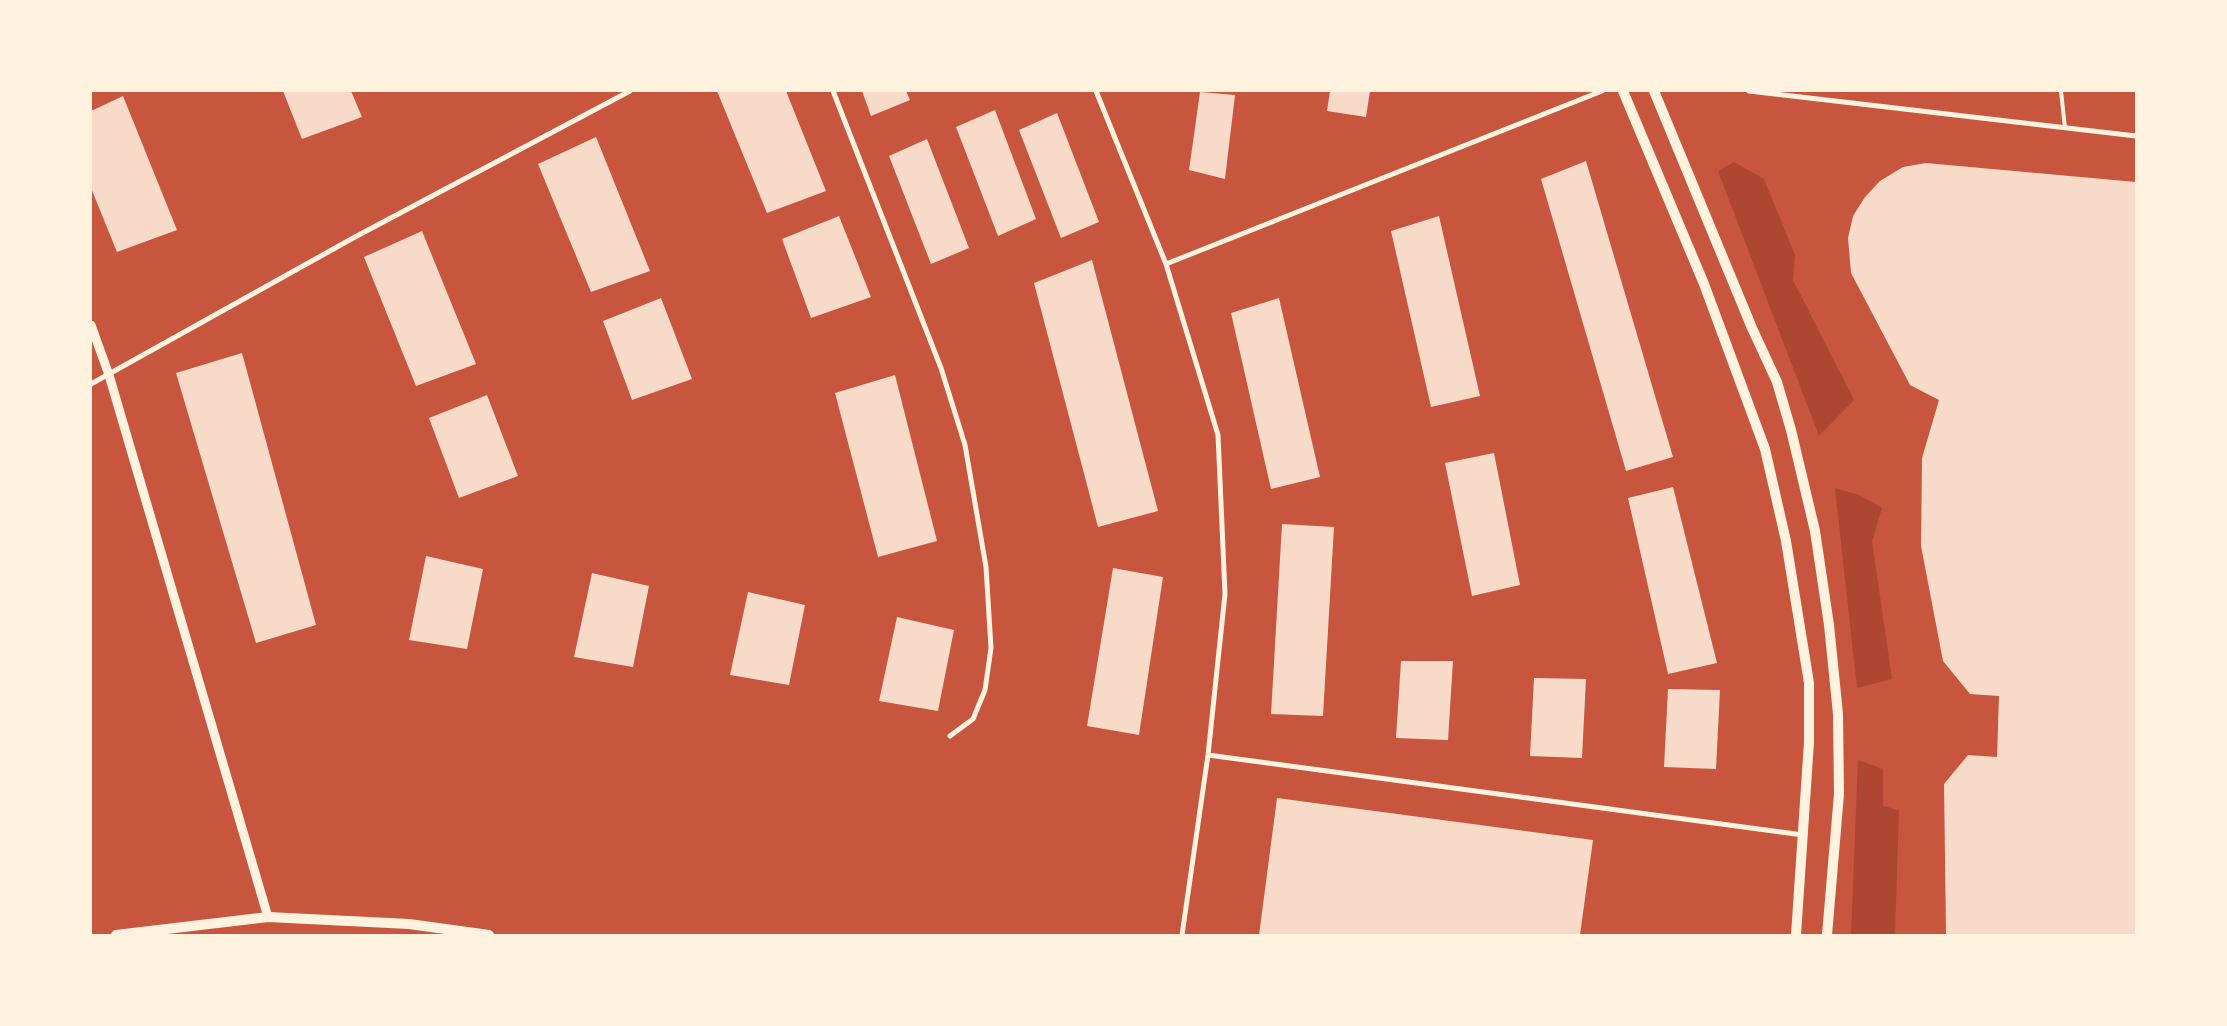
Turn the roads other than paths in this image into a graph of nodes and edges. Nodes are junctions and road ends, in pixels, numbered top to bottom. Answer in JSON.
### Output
{"nodes":[{"id":1,"x":630,"y":91,"type":"edge"},
{"id":2,"x":834,"y":91,"type":"edge"},
{"id":3,"x":1096,"y":91,"type":"edge"},
{"id":4,"x":1602,"y":91,"type":"edge"},
{"id":5,"x":1623,"y":91,"type":"edge"},
{"id":6,"x":1654,"y":91,"type":"edge"},
{"id":7,"x":1749,"y":91,"type":"edge"},
{"id":8,"x":2061,"y":91,"type":"edge"},
{"id":9,"x":2065,"y":128,"type":"junction"},
{"id":10,"x":2136,"y":136,"type":"edge"},
{"id":11,"x":1166,"y":264,"type":"junction"},
{"id":12,"x":91,"y":325,"type":"edge"},
{"id":13,"x":109,"y":375,"type":"junction"},
{"id":14,"x":91,"y":384,"type":"edge"},
{"id":15,"x":950,"y":736,"type":"dead end"},
{"id":16,"x":1208,"y":755,"type":"junction"},
{"id":17,"x":1803,"y":835,"type":"junction"},
{"id":18,"x":268,"y":917,"type":"junction"},
{"id":19,"x":116,"y":935,"type":"edge"},
{"id":20,"x":489,"y":935,"type":"edge"},
{"id":21,"x":1182,"y":935,"type":"edge"},
{"id":22,"x":1796,"y":935,"type":"edge"},
{"id":23,"x":1827,"y":935,"type":"edge"}],
"edges":[{"from":1,"to":13,"type":"street"},
{"from":2,"to":15,"type":"street"},
{"from":3,"to":11,"type":"street"},
{"from":4,"to":11,"type":"street"},
{"from":5,"to":17,"type":"main road"},
{"from":6,"to":23,"type":"main road"},
{"from":7,"to":9,"type":"street"},
{"from":8,"to":9,"type":"lane"},
{"from":9,"to":10,"type":"street"},
{"from":11,"to":16,"type":"street"},
{"from":12,"to":13,"type":"street"},
{"from":13,"to":14,"type":"street"},
{"from":13,"to":18,"type":"street"},
{"from":16,"to":17,"type":"street"},
{"from":16,"to":21,"type":"street"},
{"from":17,"to":22,"type":"main road"},
{"from":18,"to":19,"type":"main road"},
{"from":18,"to":20,"type":"main road"}]}
